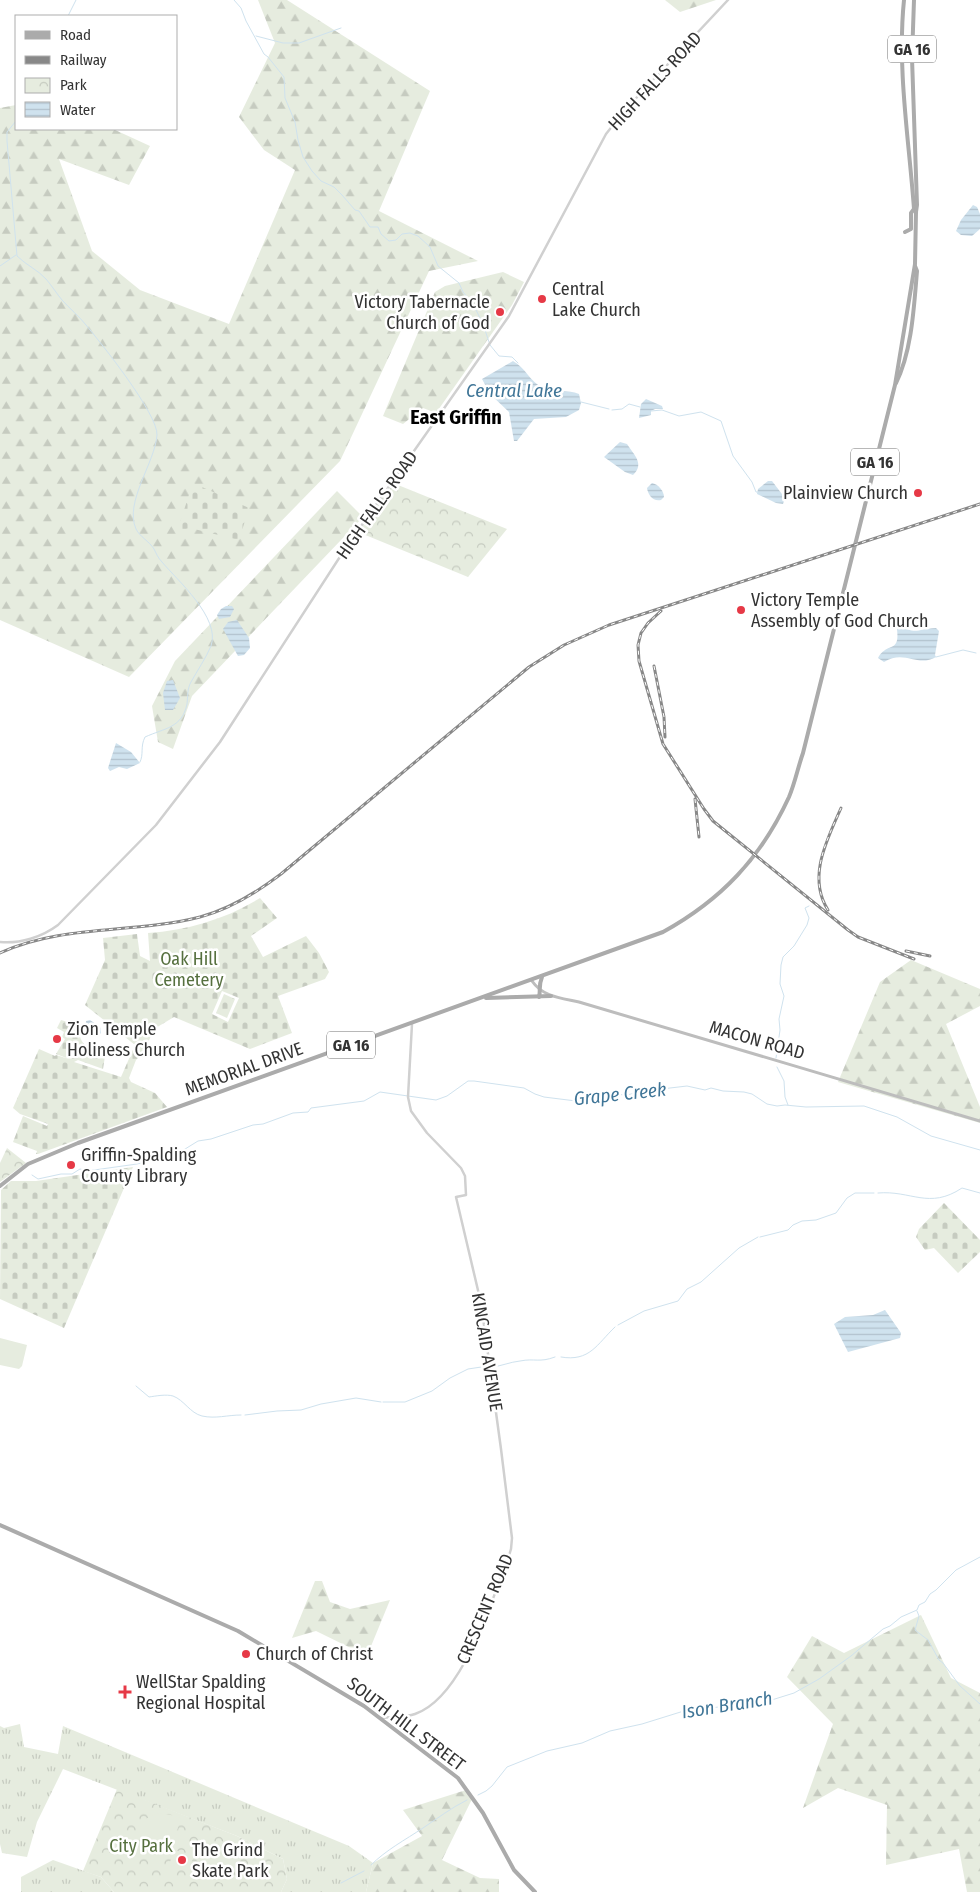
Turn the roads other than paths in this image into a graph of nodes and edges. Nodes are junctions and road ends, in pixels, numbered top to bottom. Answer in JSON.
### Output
{"nodes":[{"id":1,"x":728,"y":0,"type":"edge"},
{"id":2,"x":904,"y":0,"type":"edge"},
{"id":3,"x":914,"y":0,"type":"edge"},
{"id":4,"x":915,"y":211,"type":"junction"},
{"id":5,"x":905,"y":232,"type":"dead end"},
{"id":6,"x":914,"y":264,"type":"junction"},
{"id":7,"x":912,"y":278,"type":"junction"},
{"id":8,"x":911,"y":324,"type":"junction"},
{"id":9,"x":896,"y":376,"type":"junction"},
{"id":10,"x":894,"y":385,"type":"junction"},
{"id":11,"x":0,"y":942,"type":"edge"},
{"id":12,"x":542,"y":977,"type":"junction"},
{"id":13,"x":532,"y":980,"type":"junction"},
{"id":14,"x":540,"y":992,"type":"junction"},
{"id":15,"x":551,"y":996,"type":"junction"},
{"id":16,"x":539,"y":997,"type":"junction"},
{"id":17,"x":484,"y":998,"type":"junction"},
{"id":18,"x":412,"y":1024,"type":"junction"},
{"id":19,"x":980,"y":1121,"type":"edge"},
{"id":20,"x":0,"y":1186,"type":"edge"},
{"id":21,"x":508,"y":1508,"type":"joint"},
{"id":22,"x":0,"y":1525,"type":"edge"},
{"id":23,"x":381,"y":1718,"type":"junction"},
{"id":24,"x":535,"y":1892,"type":"edge"}],
"edges":[{"from":1,"to":11,"type":"street","name":"HIGH FALLS ROAD"},
{"from":2,"to":4,"type":"main road","number":"GA 16"},
{"from":3,"to":4,"type":"main road","number":"GA 16"},
{"from":4,"to":5,"type":"main road"},
{"from":4,"to":6,"type":"main road","number":"GA 16"},
{"from":6,"to":7,"type":"main road","number":"GA 16"},
{"from":6,"to":8,"type":"main road","number":"GA 16"},
{"from":7,"to":8,"type":"main road"},
{"from":7,"to":9,"type":"main road","number":"GA 16"},
{"from":8,"to":9,"type":"main road"},
{"from":8,"to":10,"type":"main road","number":"GA 16"},
{"from":9,"to":10,"type":"main road","number":"GA 16"},
{"from":10,"to":12,"type":"main road","number":"GA 16"},
{"from":12,"to":13,"type":"main road","number":"GA 16"},
{"from":12,"to":14,"type":"main road"},
{"from":13,"to":14,"type":"main road"},
{"from":13,"to":17,"type":"main road","name":"MEMORIAL DRIVE","number":"GA 16"},
{"from":14,"to":15,"type":"main road","name":"MACON ROAD"},
{"from":14,"to":16,"type":"main road"},
{"from":15,"to":16,"type":"main road"},
{"from":15,"to":19,"type":"main road","name":"MACON ROAD"},
{"from":16,"to":17,"type":"main road"},
{"from":17,"to":18,"type":"main road","name":"MEMORIAL DRIVE","number":"GA 16"},
{"from":18,"to":20,"type":"main road","name":"MEMORIAL DRIVE","number":"GA 16"},
{"from":18,"to":21,"type":"street","name":"KINCAID AVENUE"},
{"from":21,"to":23,"type":"street","name":"CRESCENT ROAD"},
{"from":22,"to":23,"type":"main road","name":"SOUTH HILL STREET"},
{"from":23,"to":24,"type":"main road","name":"SOUTH HILL STREET"}]}
